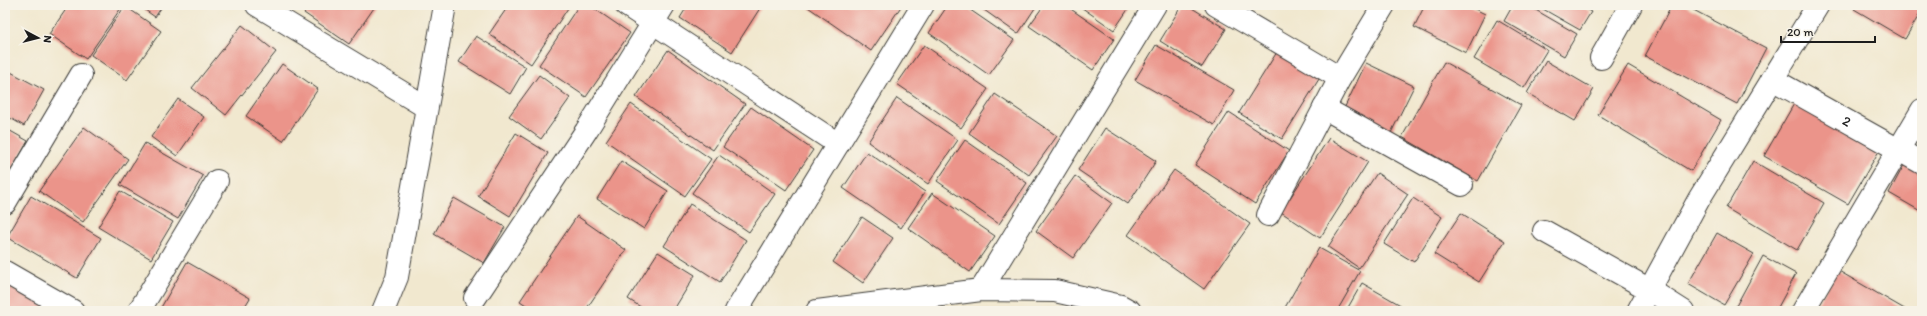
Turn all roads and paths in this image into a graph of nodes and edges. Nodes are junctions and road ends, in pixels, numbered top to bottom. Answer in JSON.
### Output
{"nodes":[{"id":1,"x":257,"y":5,"type":"edge"},
{"id":2,"x":445,"y":5,"type":"edge"},
{"id":3,"x":626,"y":5,"type":"edge"},
{"id":4,"x":923,"y":5,"type":"edge"},
{"id":5,"x":1155,"y":5,"type":"edge"},
{"id":6,"x":1216,"y":5,"type":"edge"},
{"id":7,"x":1384,"y":5,"type":"edge"},
{"id":8,"x":1631,"y":5,"type":"edge"},
{"id":9,"x":1818,"y":5,"type":"edge"},
{"id":10,"x":659,"y":14,"type":"edge"},
{"id":11,"x":1601,"y":58,"type":"dead end"},
{"id":12,"x":81,"y":75,"type":"dead end"},
{"id":13,"x":1340,"y":78,"type":"junction"},
{"id":14,"x":1772,"y":79,"type":"junction"},
{"id":15,"x":426,"y":108,"type":"junction"},
{"id":16,"x":1324,"y":108,"type":"junction"},
{"id":17,"x":1922,"y":110,"type":"edge"},
{"id":18,"x":838,"y":144,"type":"junction"},
{"id":19,"x":1898,"y":150,"type":"junction"},
{"id":20,"x":1922,"y":163,"type":"edge"},
{"id":21,"x":218,"y":181,"type":"dead end"},
{"id":22,"x":1462,"y":185,"type":"dead end"},
{"id":23,"x":5,"y":203,"type":"edge"},
{"id":24,"x":1268,"y":215,"type":"dead end"},
{"id":25,"x":1544,"y":231,"type":"dead end"},
{"id":26,"x":5,"y":272,"type":"edge"},
{"id":27,"x":981,"y":290,"type":"junction"},
{"id":28,"x":1650,"y":290,"type":"junction"},
{"id":29,"x":475,"y":298,"type":"dead end"},
{"id":30,"x":73,"y":311,"type":"edge"},
{"id":31,"x":139,"y":311,"type":"edge"},
{"id":32,"x":383,"y":311,"type":"edge"},
{"id":33,"x":736,"y":311,"type":"edge"},
{"id":34,"x":817,"y":311,"type":"edge"},
{"id":35,"x":1130,"y":311,"type":"edge"},
{"id":36,"x":1638,"y":311,"type":"edge"},
{"id":37,"x":1683,"y":311,"type":"edge"},
{"id":38,"x":1803,"y":311,"type":"edge"}],
"edges":[{"from":1,"to":15,"type":"street"},
{"from":2,"to":15,"type":"street"},
{"from":3,"to":10,"type":"street"},
{"from":4,"to":18,"type":"street"},
{"from":5,"to":27,"type":"street"},
{"from":6,"to":13,"type":"street"},
{"from":7,"to":13,"type":"street"},
{"from":8,"to":11,"type":"street"},
{"from":9,"to":14,"type":"street"},
{"from":10,"to":18,"type":"street"},
{"from":10,"to":29,"type":"street"},
{"from":12,"to":23,"type":"street"},
{"from":13,"to":16,"type":"street"},
{"from":14,"to":19,"type":"street","name":"2"},
{"from":14,"to":28,"type":"street"},
{"from":15,"to":32,"type":"street"},
{"from":16,"to":22,"type":"street"},
{"from":16,"to":24,"type":"street"},
{"from":17,"to":19,"type":"street"},
{"from":18,"to":33,"type":"street"},
{"from":19,"to":20,"type":"street","name":"2"},
{"from":19,"to":38,"type":"street"},
{"from":21,"to":31,"type":"street"},
{"from":25,"to":28,"type":"street"},
{"from":26,"to":30,"type":"street"},
{"from":27,"to":34,"type":"street"},
{"from":27,"to":35,"type":"street"},
{"from":28,"to":36,"type":"street"},
{"from":28,"to":37,"type":"street"}]}
